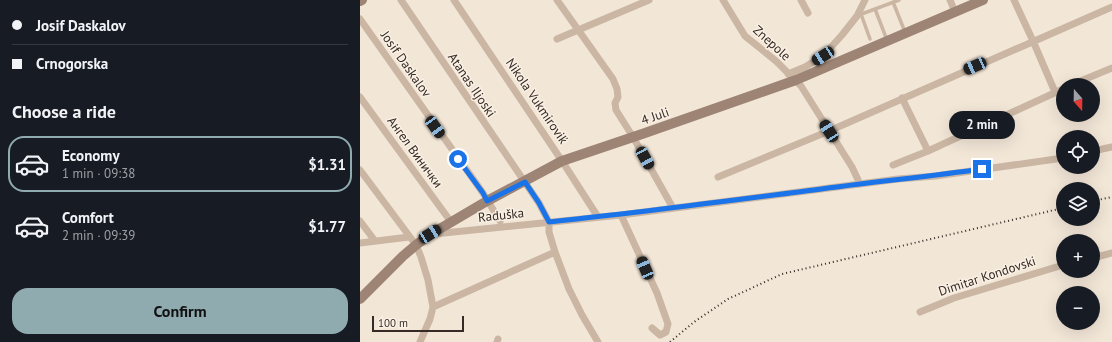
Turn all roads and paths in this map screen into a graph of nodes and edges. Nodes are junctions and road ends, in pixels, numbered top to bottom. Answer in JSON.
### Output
{"nodes":[{"id":1,"x":401,"y":0,"type":"edge"},
{"id":2,"x":454,"y":0,"type":"edge"},
{"id":3,"x":557,"y":0,"type":"edge"},
{"id":4,"x":649,"y":0,"type":"edge"},
{"id":5,"x":723,"y":0,"type":"edge"},
{"id":6,"x":801,"y":0,"type":"edge"},
{"id":7,"x":865,"y":0,"type":"edge"},
{"id":8,"x":899,"y":0,"type":"edge"},
{"id":9,"x":950,"y":0,"type":"edge"},
{"id":10,"x":983,"y":0,"type":"edge"},
{"id":11,"x":1014,"y":0,"type":"edge"},
{"id":12,"x":893,"y":2,"type":"junction"},
{"id":13,"x":1112,"y":7,"type":"edge"},
{"id":14,"x":875,"y":9,"type":"junction"},
{"id":15,"x":808,"y":12,"type":"dead end"},
{"id":16,"x":955,"y":12,"type":"junction"},
{"id":17,"x":859,"y":15,"type":"junction"},
{"id":18,"x":360,"y":19,"type":"edge"},
{"id":19,"x":578,"y":30,"type":"junction"},
{"id":20,"x":905,"y":33,"type":"junction"},
{"id":21,"x":557,"y":39,"type":"dead end"},
{"id":22,"x":870,"y":39,"type":"dead end"},
{"id":23,"x":887,"y":41,"type":"junction"},
{"id":24,"x":1034,"y":41,"type":"junction"},
{"id":25,"x":1112,"y":68,"type":"edge"},
{"id":26,"x":792,"y":77,"type":"junction"},
{"id":27,"x":1088,"y":78,"type":"edge"},
{"id":28,"x":1055,"y":92,"type":"joint"},
{"id":29,"x":360,"y":97,"type":"edge"},
{"id":30,"x":902,"y":98,"type":"junction"},
{"id":31,"x":829,"y":131,"type":"junction"},
{"id":32,"x":633,"y":136,"type":"junction"},
{"id":33,"x":1112,"y":146,"type":"edge"},
{"id":34,"x":1100,"y":149,"type":"edge"},
{"id":35,"x":928,"y":151,"type":"junction"},
{"id":36,"x":1056,"y":159,"type":"edge"},
{"id":37,"x":562,"y":161,"type":"junction"},
{"id":38,"x":893,"y":165,"type":"dead end"},
{"id":39,"x":360,"y":170,"type":"edge"},
{"id":40,"x":718,"y":177,"type":"dead end"},
{"id":41,"x":525,"y":182,"type":"junction"},
{"id":42,"x":860,"y":184,"type":"junction"},
{"id":43,"x":487,"y":201,"type":"junction"},
{"id":44,"x":673,"y":208,"type":"junction"},
{"id":45,"x":621,"y":215,"type":"junction"},
{"id":46,"x":598,"y":217,"type":"junction"},
{"id":47,"x":360,"y":221,"type":"edge"},
{"id":48,"x":500,"y":221,"type":"dead end"},
{"id":49,"x":451,"y":222,"type":"junction"},
{"id":50,"x":549,"y":222,"type":"junction"},
{"id":51,"x":430,"y":234,"type":"junction"},
{"id":52,"x":413,"y":241,"type":"junction"},
{"id":53,"x":375,"y":242,"type":"junction"},
{"id":54,"x":360,"y":243,"type":"edge"},
{"id":55,"x":555,"y":252,"type":"junction"},
{"id":56,"x":1112,"y":253,"type":"edge"},
{"id":57,"x":1100,"y":256,"type":"edge"},
{"id":58,"x":1056,"y":267,"type":"edge"},
{"id":59,"x":360,"y":299,"type":"edge"},
{"id":60,"x":433,"y":306,"type":"junction"},
{"id":61,"x":920,"y":312,"type":"dead end"},
{"id":62,"x":652,"y":328,"type":"dead end"},
{"id":63,"x":420,"y":342,"type":"edge"},
{"id":64,"x":598,"y":342,"type":"edge"}],
"edges":[{"from":1,"to":41,"type":"street","name":"Atanas Iljoski"},
{"from":2,"to":37,"type":"street","name":"Nikola Vukmiroviḱ"},
{"from":3,"to":19,"type":"street"},
{"from":4,"to":19,"type":"street"},
{"from":5,"to":26,"type":"street","name":"Znepole"},
{"from":6,"to":15,"type":"street"},
{"from":7,"to":17,"type":"street"},
{"from":8,"to":12,"type":"lane"},
{"from":9,"to":16,"type":"street"},
{"from":10,"to":16,"type":"street","name":"4 Juli"},
{"from":11,"to":24,"type":"street"},
{"from":12,"to":14,"type":"lane"},
{"from":12,"to":20,"type":"lane"},
{"from":13,"to":24,"type":"street"},
{"from":14,"to":17,"type":"lane"},
{"from":14,"to":23,"type":"lane"},
{"from":16,"to":20,"type":"street","name":"4 Juli"},
{"from":17,"to":22,"type":"lane"},
{"from":17,"to":26,"type":"street"},
{"from":18,"to":43,"type":"street","name":"Josif Daskalov"},
{"from":19,"to":21,"type":"street"},
{"from":19,"to":32,"type":"street"},
{"from":20,"to":23,"type":"street","name":"4 Juli"},
{"from":23,"to":26,"type":"street","name":"4 Juli"},
{"from":24,"to":28,"type":"street"},
{"from":24,"to":30,"type":"street"},
{"from":25,"to":27,"type":"street"},
{"from":26,"to":31,"type":"street","name":"Znepole"},
{"from":26,"to":32,"type":"street","name":"4 Juli"},
{"from":28,"to":35,"type":"street"},
{"from":29,"to":49,"type":"street","name":"Ангел Винички"},
{"from":30,"to":31,"type":"street"},
{"from":30,"to":35,"type":"street"},
{"from":31,"to":40,"type":"street"},
{"from":31,"to":42,"type":"street","name":"Znepole"},
{"from":32,"to":37,"type":"street","name":"4 Juli"},
{"from":32,"to":44,"type":"street"},
{"from":33,"to":34,"type":"street"},
{"from":35,"to":38,"type":"street"},
{"from":36,"to":42,"type":"street","name":"Raduška"},
{"from":37,"to":41,"type":"street","name":"4 Juli"},
{"from":37,"to":46,"type":"street","name":"Nikola Vukmiroviḱ"},
{"from":39,"to":52,"type":"street"},
{"from":41,"to":43,"type":"street","name":"4 Juli"},
{"from":41,"to":50,"type":"street","name":"Atanas Iljoski"},
{"from":42,"to":44,"type":"street","name":"Raduška"},
{"from":43,"to":48,"type":"street","name":"Josif Daskalov"},
{"from":43,"to":49,"type":"street","name":"4 Juli"},
{"from":44,"to":45,"type":"street","name":"Raduška"},
{"from":45,"to":46,"type":"street","name":"Raduška"},
{"from":45,"to":62,"type":"street"},
{"from":46,"to":50,"type":"street","name":"Raduška"},
{"from":47,"to":53,"type":"street"},
{"from":49,"to":51,"type":"street","name":"4 Juli"},
{"from":50,"to":51,"type":"street","name":"Raduška"},
{"from":50,"to":55,"type":"street","name":"Atanas Iljoski"},
{"from":51,"to":52,"type":"street","name":"4 Juli"},
{"from":52,"to":53,"type":"street"},
{"from":52,"to":59,"type":"street","name":"4 Juli"},
{"from":52,"to":60,"type":"street"},
{"from":53,"to":54,"type":"street"},
{"from":55,"to":60,"type":"street"},
{"from":55,"to":64,"type":"street","name":"Atanas Iljoski"},
{"from":56,"to":57,"type":"street"},
{"from":58,"to":61,"type":"street","name":"Dimitar Kondovski"},
{"from":60,"to":63,"type":"street"}]}
